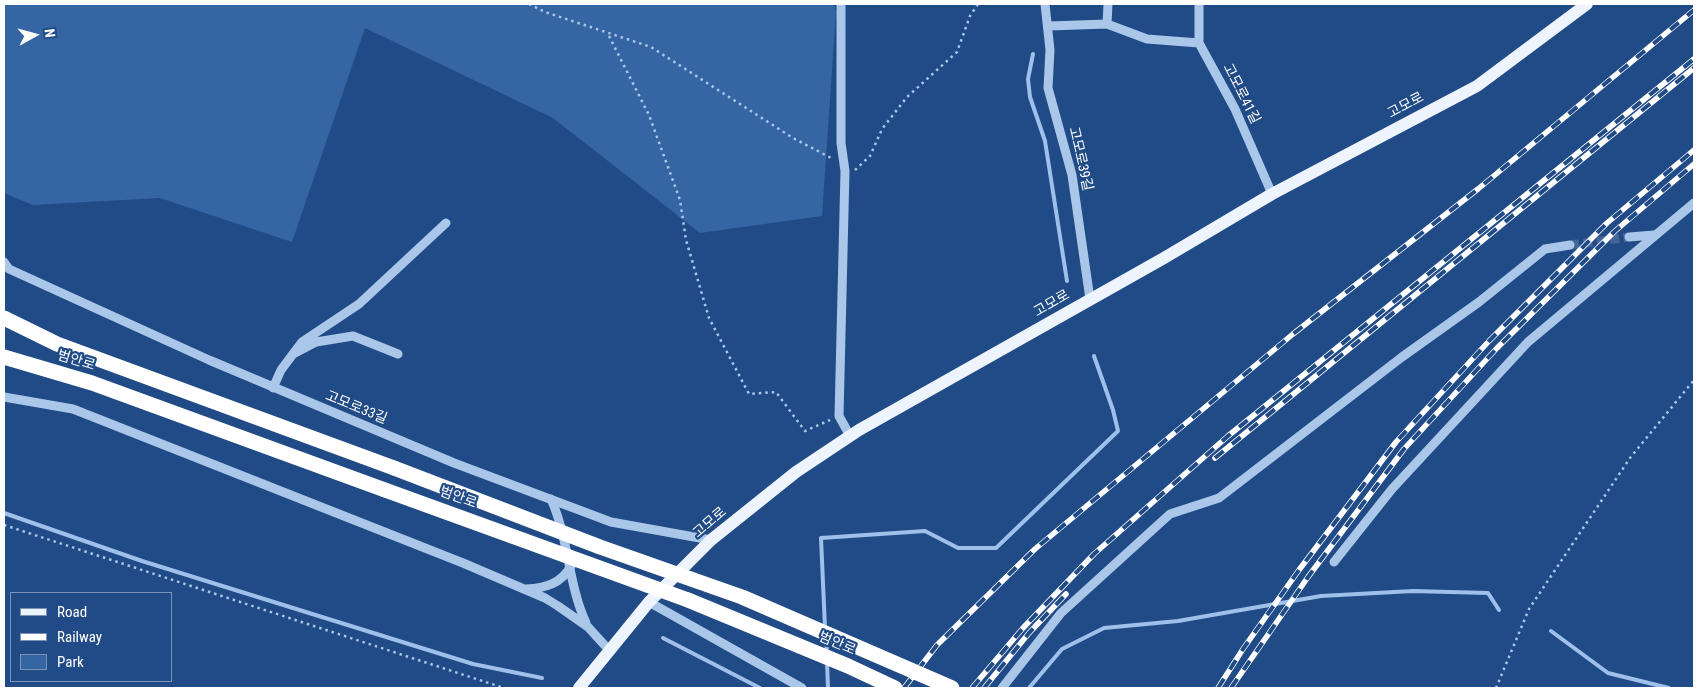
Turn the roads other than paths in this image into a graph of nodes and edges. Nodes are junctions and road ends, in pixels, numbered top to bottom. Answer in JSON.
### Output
{"nodes":[{"id":1,"x":841,"y":4,"type":"edge"},
{"id":2,"x":1045,"y":4,"type":"edge"},
{"id":3,"x":1108,"y":4,"type":"edge"},
{"id":4,"x":1199,"y":4,"type":"edge"},
{"id":5,"x":1587,"y":4,"type":"edge"},
{"id":6,"x":1107,"y":24,"type":"junction"},
{"id":7,"x":1049,"y":26,"type":"junction"},
{"id":8,"x":1199,"y":43,"type":"junction"},
{"id":9,"x":1272,"y":194,"type":"junction"},
{"id":10,"x":1694,"y":203,"type":"edge"},
{"id":11,"x":446,"y":223,"type":"dead end"},
{"id":12,"x":1654,"y":235,"type":"junction"},
{"id":13,"x":1629,"y":237,"type":"tunnel mouth"},
{"id":14,"x":1570,"y":245,"type":"tunnel mouth"},
{"id":15,"x":4,"y":262,"type":"edge"},
{"id":16,"x":1090,"y":299,"type":"junction"},
{"id":17,"x":4,"y":318,"type":"edge"},
{"id":18,"x":398,"y":354,"type":"dead end"},
{"id":19,"x":293,"y":355,"type":"junction"},
{"id":20,"x":4,"y":357,"type":"edge"},
{"id":21,"x":273,"y":388,"type":"junction"},
{"id":22,"x":4,"y":397,"type":"edge"},
{"id":23,"x":850,"y":436,"type":"junction"},
{"id":24,"x":551,"y":499,"type":"junction"},
{"id":25,"x":711,"y":540,"type":"junction"},
{"id":26,"x":1334,"y":562,"type":"dead end"},
{"id":27,"x":571,"y":566,"type":"junction"},
{"id":28,"x":526,"y":589,"type":"junction"},
{"id":29,"x":649,"y":602,"type":"junction"},
{"id":30,"x":588,"y":627,"type":"junction"},
{"id":31,"x":610,"y":650,"type":"junction"},
{"id":32,"x":579,"y":688,"type":"edge"},
{"id":33,"x":802,"y":688,"type":"edge"},
{"id":34,"x":895,"y":688,"type":"edge"},
{"id":35,"x":952,"y":688,"type":"edge"},
{"id":36,"x":1002,"y":688,"type":"edge"}],
"edges":[{"from":1,"to":23,"type":"street"},
{"from":2,"to":7,"type":"street","name":"고모로39길"},
{"from":3,"to":6,"type":"street"},
{"from":4,"to":8,"type":"street","name":"고모로41길"},
{"from":5,"to":9,"type":"main road","name":"고모로"},
{"from":6,"to":7,"type":"street"},
{"from":6,"to":8,"type":"street"},
{"from":7,"to":16,"type":"street","name":"고모로39길"},
{"from":8,"to":9,"type":"street","name":"고모로41길"},
{"from":9,"to":16,"type":"main road","name":"고모로"},
{"from":10,"to":12,"type":"street"},
{"from":11,"to":19,"type":"street"},
{"from":12,"to":13,"type":"street"},
{"from":12,"to":26,"type":"street"},
{"from":14,"to":36,"type":"street"},
{"from":15,"to":21,"type":"street","name":"고모로33길"},
{"from":16,"to":23,"type":"main road","name":"고모로"},
{"from":17,"to":35,"type":"highway","name":"범안로","bridge":true},
{"from":18,"to":19,"type":"street"},
{"from":19,"to":21,"type":"street"},
{"from":20,"to":34,"type":"highway","name":"범안로","bridge":true},
{"from":21,"to":24,"type":"street","name":"고모로33길"},
{"from":22,"to":28,"type":"street"},
{"from":23,"to":25,"type":"main road","name":"고모로"},
{"from":24,"to":25,"type":"street","name":"고모로33길"},
{"from":24,"to":27,"type":"street"},
{"from":25,"to":29,"type":"main road","name":"고모로"},
{"from":27,"to":28,"type":"street"},
{"from":27,"to":30,"type":"street"},
{"from":28,"to":30,"type":"street"},
{"from":29,"to":31,"type":"main road","name":"고모로"},
{"from":29,"to":33,"type":"street"},
{"from":30,"to":31,"type":"street"},
{"from":31,"to":32,"type":"main road","name":"고모로"}]}
